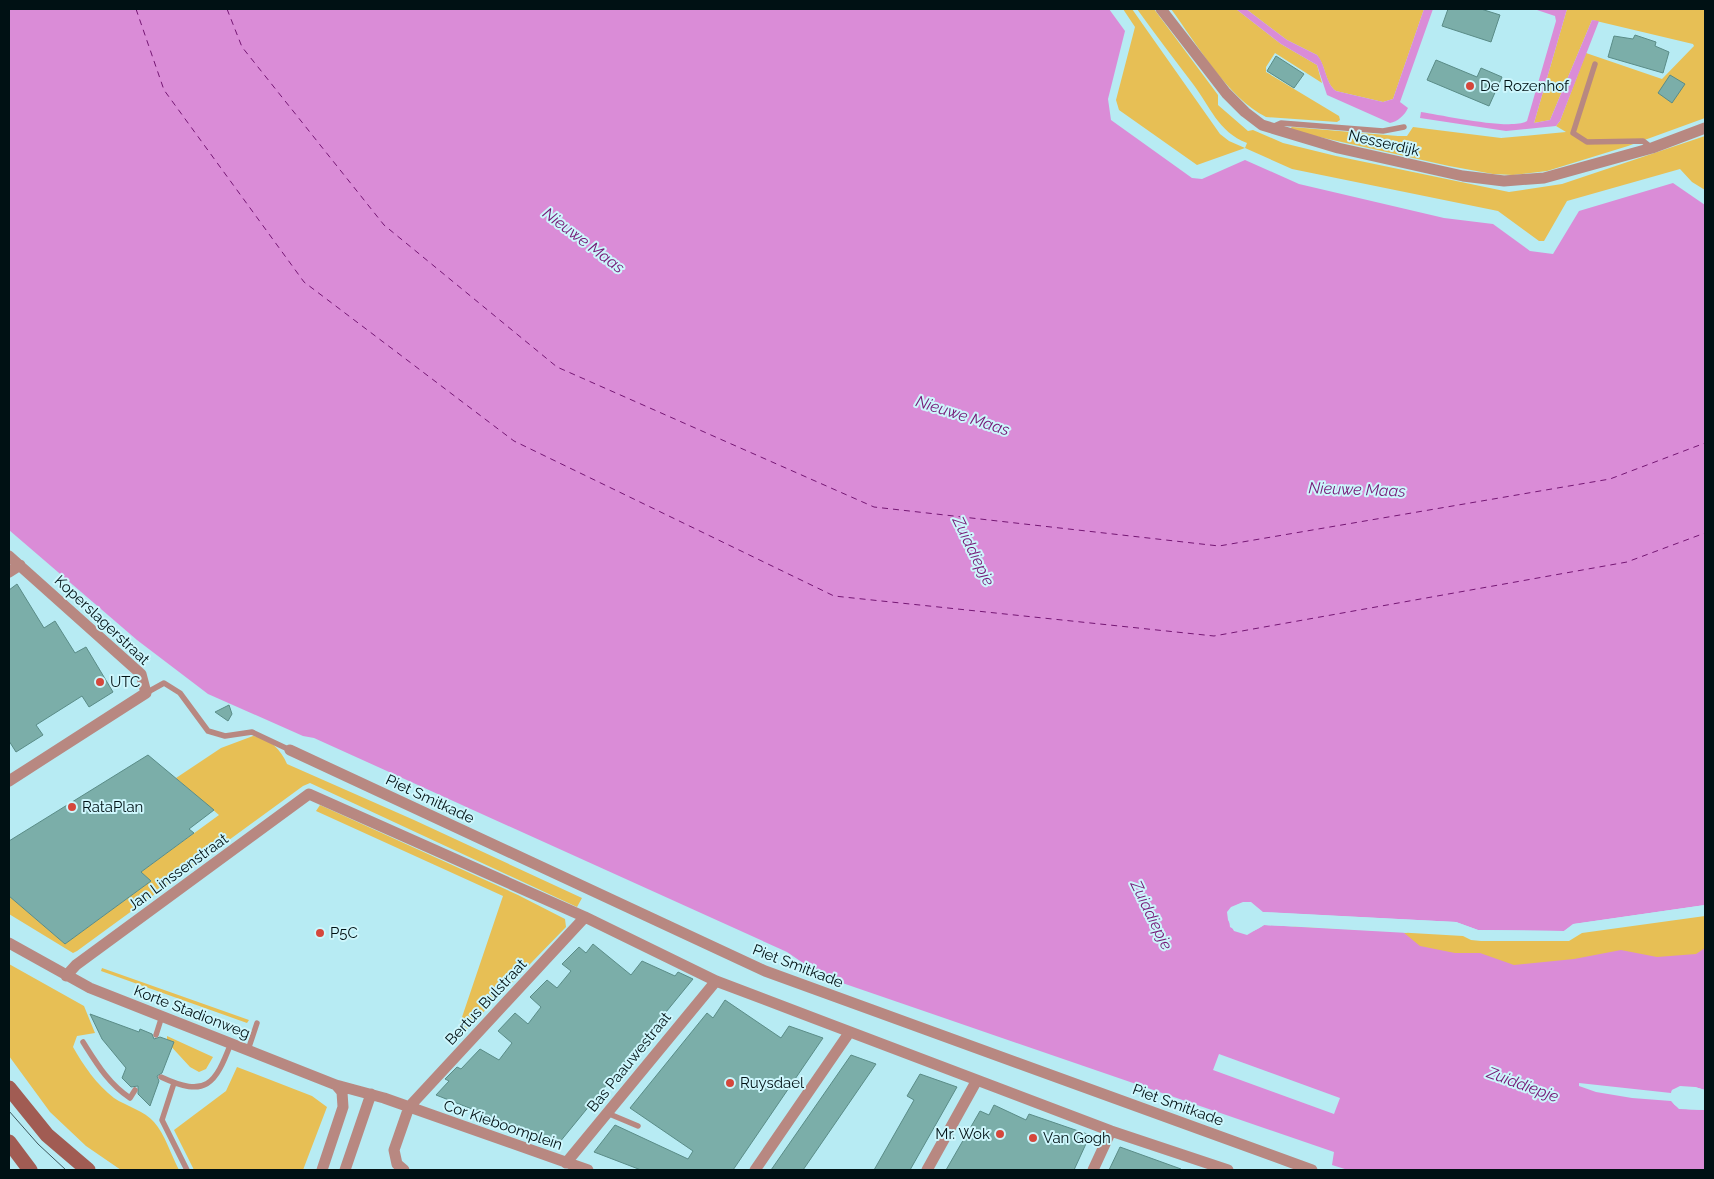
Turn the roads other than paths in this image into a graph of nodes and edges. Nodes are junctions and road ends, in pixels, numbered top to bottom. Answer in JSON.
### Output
{"nodes":[{"id":1,"x":1161,"y":9,"type":"edge"},
{"id":2,"x":1595,"y":64,"type":"dead end"},
{"id":3,"x":1404,"y":127,"type":"dead end"},
{"id":4,"x":1270,"y":128,"type":"junction"},
{"id":5,"x":1705,"y":128,"type":"edge"},
{"id":6,"x":1652,"y":148,"type":"junction"},
{"id":7,"x":9,"y":556,"type":"edge"},
{"id":8,"x":20,"y":565,"type":"junction"},
{"id":9,"x":9,"y":572,"type":"edge"},
{"id":10,"x":146,"y":694,"type":"junction"},
{"id":11,"x":290,"y":750,"type":"joint"},
{"id":12,"x":9,"y":780,"type":"edge"},
{"id":13,"x":585,"y":917,"type":"junction"},
{"id":14,"x":9,"y":943,"type":"edge"},
{"id":15,"x":66,"y":976,"type":"junction"},
{"id":16,"x":716,"y":981,"type":"junction"},
{"id":17,"x":162,"y":1016,"type":"junction"},
{"id":18,"x":257,"y":1023,"type":"dead end"},
{"id":19,"x":849,"y":1032,"type":"junction"},
{"id":20,"x":156,"y":1035,"type":"dead end"},
{"id":21,"x":83,"y":1042,"type":"dead end"},
{"id":22,"x":231,"y":1043,"type":"junction"},
{"id":23,"x":248,"y":1050,"type":"junction"},
{"id":24,"x":161,"y":1077,"type":"dead end"},
{"id":25,"x":977,"y":1080,"type":"junction"},
{"id":26,"x":174,"y":1083,"type":"junction"},
{"id":27,"x":336,"y":1085,"type":"junction"},
{"id":28,"x":9,"y":1088,"type":"edge"},
{"id":29,"x":135,"y":1090,"type":"dead end"},
{"id":30,"x":371,"y":1094,"type":"junction"},
{"id":31,"x":409,"y":1107,"type":"junction"},
{"id":32,"x":607,"y":1113,"type":"junction"},
{"id":33,"x":638,"y":1126,"type":"dead end"},
{"id":34,"x":1111,"y":1131,"type":"junction"},
{"id":35,"x":9,"y":1142,"type":"edge"},
{"id":36,"x":566,"y":1162,"type":"junction"},
{"id":37,"x":30,"y":1170,"type":"edge"},
{"id":38,"x":88,"y":1170,"type":"edge"},
{"id":39,"x":187,"y":1170,"type":"edge"},
{"id":40,"x":322,"y":1170,"type":"edge"},
{"id":41,"x":345,"y":1170,"type":"edge"},
{"id":42,"x":404,"y":1170,"type":"edge"},
{"id":43,"x":588,"y":1170,"type":"edge"},
{"id":44,"x":755,"y":1170,"type":"edge"},
{"id":45,"x":927,"y":1170,"type":"edge"},
{"id":46,"x":1093,"y":1170,"type":"edge"},
{"id":47,"x":1228,"y":1170,"type":"edge"},
{"id":48,"x":1312,"y":1170,"type":"edge"}],
"edges":[{"from":1,"to":4,"type":"street","name":"Nesserdijk"},
{"from":2,"to":6,"type":"lane"},
{"from":3,"to":4,"type":"lane"},
{"from":4,"to":6,"type":"street","name":"Nesserdijk"},
{"from":5,"to":6,"type":"street","name":"Nesserdijk"},
{"from":7,"to":8,"type":"street","name":"Koperslagerstraat"},
{"from":8,"to":9,"type":"street"},
{"from":8,"to":10,"type":"street","name":"Koperslagerstraat"},
{"from":10,"to":11,"type":"lane"},
{"from":10,"to":12,"type":"street"},
{"from":11,"to":48,"type":"street","name":"Piet Smitkade"},
{"from":13,"to":15,"type":"street","name":"Jan Linssenstraat"},
{"from":13,"to":16,"type":"street"},
{"from":13,"to":31,"type":"street","name":"Bertus Bulstraat"},
{"from":14,"to":15,"type":"street","name":"Korte Stadionweg"},
{"from":15,"to":17,"type":"street","name":"Korte Stadionweg"},
{"from":16,"to":19,"type":"street"},
{"from":16,"to":32,"type":"street","name":"Bas Paauwestraat"},
{"from":17,"to":20,"type":"lane"},
{"from":17,"to":22,"type":"street","name":"Korte Stadionweg"},
{"from":18,"to":23,"type":"lane"},
{"from":19,"to":25,"type":"street"},
{"from":19,"to":44,"type":"street"},
{"from":21,"to":29,"type":"lane"},
{"from":22,"to":23,"type":"street","name":"Korte Stadionweg"},
{"from":22,"to":26,"type":"lane"},
{"from":23,"to":27,"type":"street","name":"Korte Stadionweg"},
{"from":24,"to":26,"type":"lane"},
{"from":25,"to":34,"type":"street"},
{"from":25,"to":45,"type":"street"},
{"from":26,"to":39,"type":"lane"},
{"from":27,"to":30,"type":"street","name":"Korte Stadionweg"},
{"from":27,"to":40,"type":"street"},
{"from":28,"to":38,"type":"main road"},
{"from":30,"to":31,"type":"street","name":"Cor Kieboomplein"},
{"from":30,"to":41,"type":"street"},
{"from":31,"to":36,"type":"street","name":"Cor Kieboomplein"},
{"from":31,"to":42,"type":"street"},
{"from":32,"to":33,"type":"lane"},
{"from":32,"to":36,"type":"street","name":"Bas Paauwestraat"},
{"from":34,"to":46,"type":"street"},
{"from":34,"to":47,"type":"street"},
{"from":35,"to":37,"type":"main road"},
{"from":36,"to":43,"type":"street","name":"Cor Kieboomplein"}]}
